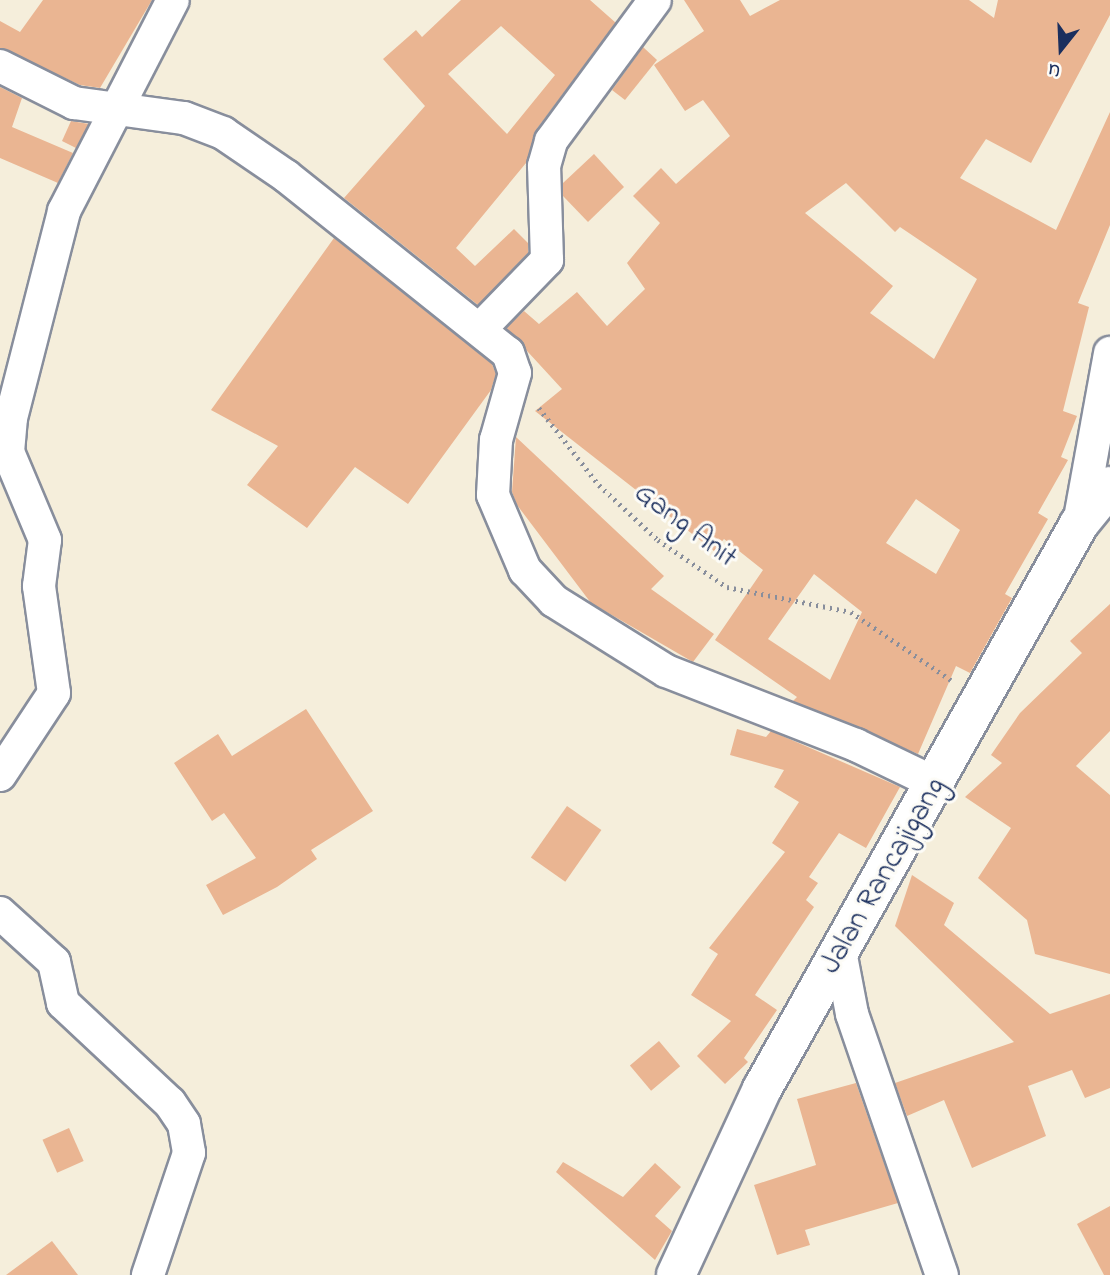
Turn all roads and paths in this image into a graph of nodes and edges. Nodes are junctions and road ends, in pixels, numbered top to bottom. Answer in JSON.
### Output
{"nodes":[{"id":1,"x":173,"y":0,"type":"edge"},
{"id":2,"x":655,"y":0,"type":"edge"},
{"id":3,"x":0,"y":66,"type":"edge"},
{"id":4,"x":111,"y":112,"type":"junction"},
{"id":5,"x":481,"y":328,"type":"junction"},
{"id":6,"x":1110,"y":353,"type":"edge"},
{"id":7,"x":514,"y":376,"type":"junction"},
{"id":8,"x":1110,"y":486,"type":"edge"},
{"id":9,"x":1079,"y":524,"type":"junction"},
{"id":10,"x":988,"y":694,"type":"junction"},
{"id":11,"x":0,"y":775,"type":"edge"},
{"id":12,"x":937,"y":784,"type":"junction"},
{"id":13,"x":0,"y":914,"type":"edge"},
{"id":14,"x":840,"y":951,"type":"junction"},
{"id":15,"x":148,"y":1275,"type":"edge"},
{"id":16,"x":676,"y":1275,"type":"edge"},
{"id":17,"x":942,"y":1275,"type":"edge"}],
"edges":[{"from":1,"to":4,"type":"street"},
{"from":2,"to":5,"type":"street"},
{"from":3,"to":4,"type":"street"},
{"from":4,"to":5,"type":"street"},
{"from":4,"to":11,"type":"street"},
{"from":5,"to":7,"type":"street"},
{"from":6,"to":9,"type":"street"},
{"from":7,"to":10,"type":"path","name":"Gang Anit"},
{"from":7,"to":12,"type":"street"},
{"from":8,"to":9,"type":"main road","name":"Jalan Rancajigang"},
{"from":9,"to":10,"type":"main road","name":"Jalan Rancajigang"},
{"from":10,"to":12,"type":"main road","name":"Jalan Rancajigang"},
{"from":12,"to":14,"type":"main road","name":"Jalan Rancajigang"},
{"from":13,"to":15,"type":"street"},
{"from":14,"to":16,"type":"main road","name":"Jalan Rancajigang"},
{"from":14,"to":17,"type":"street"}]}
